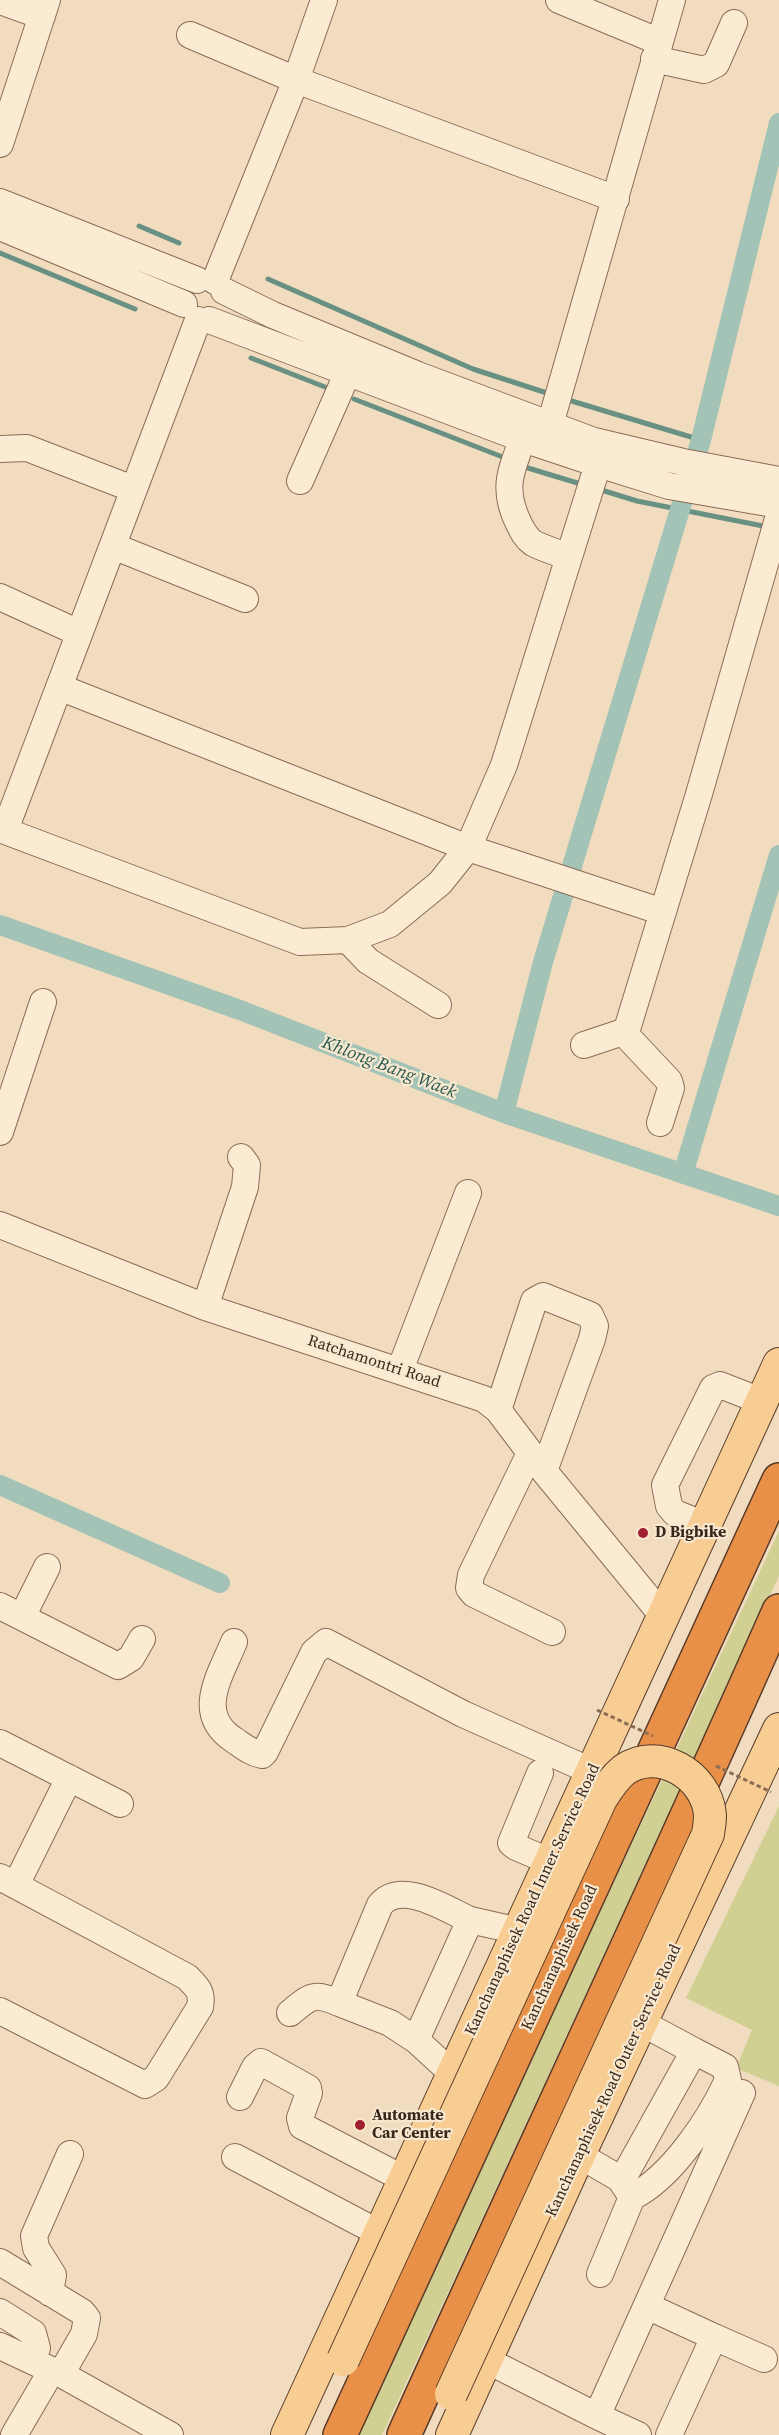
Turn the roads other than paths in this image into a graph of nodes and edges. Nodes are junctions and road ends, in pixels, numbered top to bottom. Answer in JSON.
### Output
{"nodes":[{"id":1,"x":324,"y":0,"type":"edge"},
{"id":2,"x":559,"y":0,"type":"edge"},
{"id":3,"x":672,"y":0,"type":"edge"},
{"id":4,"x":0,"y":2,"type":"edge"},
{"id":5,"x":45,"y":8,"type":"edge"},
{"id":6,"x":734,"y":23,"type":"dead end"},
{"id":7,"x":190,"y":35,"type":"dead end"},
{"id":8,"x":657,"y":50,"type":"junction"},
{"id":9,"x":296,"y":80,"type":"junction"},
{"id":10,"x":0,"y":144,"type":"edge"},
{"id":11,"x":616,"y":199,"type":"junction"},
{"id":12,"x":0,"y":202,"type":"edge"},
{"id":13,"x":0,"y":227,"type":"edge"},
{"id":14,"x":212,"y":284,"type":"junction"},
{"id":15,"x":197,"y":314,"type":"junction"},
{"id":16,"x":348,"y":372,"type":"junction"},
{"id":17,"x":539,"y":437,"type":"junction"},
{"id":18,"x":0,"y":449,"type":"edge"},
{"id":19,"x":300,"y":480,"type":"dead end"},
{"id":20,"x":779,"y":480,"type":"edge"},
{"id":21,"x":592,"y":484,"type":"junction"},
{"id":22,"x":133,"y":489,"type":"junction"},
{"id":23,"x":776,"y":520,"type":"edge"},
{"id":24,"x":112,"y":546,"type":"junction"},
{"id":25,"x":568,"y":557,"type":"junction"},
{"id":26,"x":0,"y":597,"type":"edge"},
{"id":27,"x":245,"y":599,"type":"dead end"},
{"id":28,"x":79,"y":633,"type":"junction"},
{"id":29,"x":59,"y":687,"type":"junction"},
{"id":30,"x":2,"y":830,"type":"edge"},
{"id":31,"x":468,"y":848,"type":"junction"},
{"id":32,"x":663,"y":912,"type":"junction"},
{"id":33,"x":348,"y":940,"type":"junction"},
{"id":34,"x":43,"y":1002,"type":"dead end"},
{"id":35,"x":438,"y":1005,"type":"dead end"},
{"id":36,"x":623,"y":1032,"type":"junction"},
{"id":37,"x":584,"y":1045,"type":"dead end"},
{"id":38,"x":660,"y":1123,"type":"dead end"},
{"id":39,"x":0,"y":1132,"type":"edge"},
{"id":40,"x":241,"y":1157,"type":"dead end"},
{"id":41,"x":468,"y":1193,"type":"dead end"},
{"id":42,"x":0,"y":1225,"type":"edge"},
{"id":43,"x":205,"y":1307,"type":"junction"},
{"id":44,"x":779,"y":1365,"type":"edge"},
{"id":45,"x":400,"y":1370,"type":"junction"},
{"id":46,"x":761,"y":1401,"type":"junction"},
{"id":47,"x":498,"y":1410,"type":"junction"},
{"id":48,"x":537,"y":1462,"type":"junction"},
{"id":49,"x":779,"y":1480,"type":"edge"},
{"id":50,"x":705,"y":1525,"type":"junction"},
{"id":51,"x":47,"y":1567,"type":"dead end"},
{"id":52,"x":779,"y":1611,"type":"edge"},
{"id":53,"x":11,"y":1612,"type":"edge"},
{"id":54,"x":663,"y":1616,"type":"junction"},
{"id":55,"x":552,"y":1632,"type":"dead end"},
{"id":56,"x":142,"y":1639,"type":"dead end"},
{"id":57,"x":234,"y":1642,"type":"dead end"},
{"id":58,"x":778,"y":1735,"type":"edge"},
{"id":59,"x":0,"y":1743,"type":"edge"},
{"id":60,"x":591,"y":1771,"type":"junction"},
{"id":61,"x":540,"y":1773,"type":"dead end"},
{"id":62,"x":69,"y":1778,"type":"junction"},
{"id":63,"x":120,"y":1804,"type":"dead end"},
{"id":64,"x":551,"y":1862,"type":"junction"},
{"id":65,"x":8,"y":1881,"type":"edge"},
{"id":66,"x":470,"y":1920,"type":"junction"},
{"id":67,"x":519,"y":1931,"type":"junction"},
{"id":68,"x":339,"y":2003,"type":"junction"},
{"id":69,"x":0,"y":2012,"type":"edge"},
{"id":70,"x":290,"y":2013,"type":"dead end"},
{"id":71,"x":642,"y":2023,"type":"junction"},
{"id":72,"x":416,"y":2040,"type":"junction"},
{"id":73,"x":694,"y":2051,"type":"junction"},
{"id":74,"x":453,"y":2074,"type":"junction"},
{"id":75,"x":742,"y":2092,"type":"dead end"},
{"id":76,"x":240,"y":2097,"type":"dead end"},
{"id":77,"x":70,"y":2154,"type":"dead end"},
{"id":78,"x":579,"y":2155,"type":"junction"},
{"id":79,"x":235,"y":2157,"type":"dead end"},
{"id":80,"x":666,"y":2170,"type":"junction"},
{"id":81,"x":406,"y":2180,"type":"junction"},
{"id":82,"x":698,"y":2186,"type":"junction"},
{"id":83,"x":627,"y":2188,"type":"junction"},
{"id":84,"x":381,"y":2234,"type":"junction"},
{"id":85,"x":0,"y":2262,"type":"edge"},
{"id":86,"x":600,"y":2274,"type":"dead end"},
{"id":87,"x":50,"y":2293,"type":"junction"},
{"id":88,"x":647,"y":2306,"type":"junction"},
{"id":89,"x":0,"y":2313,"type":"edge"},
{"id":90,"x":714,"y":2337,"type":"junction"},
{"id":91,"x":0,"y":2346,"type":"edge"},
{"id":92,"x":764,"y":2359,"type":"dead end"},
{"id":93,"x":486,"y":2360,"type":"junction"},
{"id":94,"x":48,"y":2368,"type":"junction"},
{"id":95,"x":597,"y":2416,"type":"junction"},
{"id":96,"x":14,"y":2435,"type":"edge"},
{"id":97,"x":170,"y":2435,"type":"edge"},
{"id":98,"x":286,"y":2435,"type":"edge"},
{"id":99,"x":309,"y":2435,"type":"edge"},
{"id":100,"x":340,"y":2435,"type":"edge"},
{"id":101,"x":404,"y":2435,"type":"edge"},
{"id":102,"x":433,"y":2435,"type":"edge"},
{"id":103,"x":452,"y":2435,"type":"edge"},
{"id":104,"x":638,"y":2435,"type":"edge"},
{"id":105,"x":669,"y":2435,"type":"edge"}],
"edges":[{"from":1,"to":9,"type":"street"},
{"from":2,"to":8,"type":"street"},
{"from":3,"to":8,"type":"street"},
{"from":4,"to":5,"type":"street"},
{"from":5,"to":10,"type":"street"},
{"from":6,"to":8,"type":"street"},
{"from":7,"to":9,"type":"street"},
{"from":8,"to":11,"type":"street"},
{"from":9,"to":11,"type":"street"},
{"from":9,"to":14,"type":"street"},
{"from":11,"to":17,"type":"street"},
{"from":12,"to":14,"type":"street"},
{"from":13,"to":15,"type":"street"},
{"from":14,"to":15,"type":"street"},
{"from":14,"to":15,"type":"street"},
{"from":14,"to":17,"type":"street"},
{"from":15,"to":16,"type":"street"},
{"from":15,"to":22,"type":"street"},
{"from":16,"to":17,"type":"street"},
{"from":16,"to":19,"type":"street"},
{"from":17,"to":20,"type":"street"},
{"from":17,"to":21,"type":"street"},
{"from":17,"to":25,"type":"street"},
{"from":18,"to":22,"type":"street"},
{"from":21,"to":23,"type":"street"},
{"from":21,"to":25,"type":"street"},
{"from":22,"to":24,"type":"street"},
{"from":23,"to":32,"type":"street"},
{"from":24,"to":27,"type":"street"},
{"from":24,"to":28,"type":"street"},
{"from":25,"to":31,"type":"street"},
{"from":26,"to":28,"type":"street"},
{"from":28,"to":29,"type":"street"},
{"from":29,"to":30,"type":"street"},
{"from":29,"to":31,"type":"street"},
{"from":30,"to":33,"type":"street"},
{"from":31,"to":32,"type":"street"},
{"from":31,"to":33,"type":"street"},
{"from":32,"to":36,"type":"street"},
{"from":33,"to":35,"type":"street"},
{"from":34,"to":39,"type":"street"},
{"from":36,"to":37,"type":"street"},
{"from":36,"to":38,"type":"street"},
{"from":40,"to":43,"type":"street"},
{"from":41,"to":45,"type":"street"},
{"from":42,"to":43,"type":"street","name":"Ratchamontri Road"},
{"from":43,"to":45,"type":"street","name":"Ratchamontri Road"},
{"from":44,"to":46,"type":"main road","name":"Kanchanaphisek Road Inner Service Road"},
{"from":45,"to":47,"type":"street","name":"Ratchamontri Road"},
{"from":46,"to":50,"type":"main road","name":"Kanchanaphisek Road Inner Service Road"},
{"from":46,"to":50,"type":"street"},
{"from":47,"to":48,"type":"street","name":"Ratchamontri Road"},
{"from":47,"to":48,"type":"street"},
{"from":48,"to":54,"type":"street","name":"Ratchamontri Road"},
{"from":48,"to":55,"type":"street"},
{"from":49,"to":100,"type":"highway","name":"Kanchanaphisek Road"},
{"from":50,"to":54,"type":"main road","name":"Kanchanaphisek Road Inner Service Road"},
{"from":51,"to":53,"type":"street"},
{"from":52,"to":101,"type":"highway"},
{"from":53,"to":56,"type":"street"},
{"from":54,"to":60,"type":"main road","name":"Kanchanaphisek Road Inner Service Road"},
{"from":57,"to":60,"type":"street"},
{"from":58,"to":71,"type":"main road","name":"Kanchanaphisek Road Outer Service Road"},
{"from":59,"to":62,"type":"street"},
{"from":60,"to":64,"type":"main road","name":"Kanchanaphisek Road Inner Service Road"},
{"from":61,"to":64,"type":"street"},
{"from":62,"to":63,"type":"street"},
{"from":62,"to":65,"type":"street"},
{"from":64,"to":67,"type":"main road","name":"Kanchanaphisek Road Inner Service Road"},
{"from":65,"to":69,"type":"street"},
{"from":66,"to":67,"type":"street"},
{"from":66,"to":68,"type":"street"},
{"from":66,"to":72,"type":"street"},
{"from":67,"to":74,"type":"main road","name":"Kanchanaphisek Road Inner Service Road"},
{"from":68,"to":70,"type":"street"},
{"from":68,"to":72,"type":"street"},
{"from":71,"to":73,"type":"street"},
{"from":71,"to":78,"type":"main road","name":"Kanchanaphisek Road Outer Service Road"},
{"from":72,"to":74,"type":"street"},
{"from":73,"to":80,"type":"street"},
{"from":73,"to":83,"type":"street"},
{"from":74,"to":81,"type":"main road","name":"Kanchanaphisek Road Inner Service Road"},
{"from":75,"to":82,"type":"street"},
{"from":76,"to":81,"type":"street"},
{"from":77,"to":87,"type":"street"},
{"from":78,"to":83,"type":"street"},
{"from":78,"to":93,"type":"main road","name":"Kanchanaphisek Road Outer Service Road"},
{"from":79,"to":84,"type":"street"},
{"from":80,"to":82,"type":"street"},
{"from":80,"to":83,"type":"street"},
{"from":81,"to":84,"type":"main road","name":"Kanchanaphisek Road Inner Service Road"},
{"from":82,"to":88,"type":"street"},
{"from":83,"to":86,"type":"street"},
{"from":84,"to":98,"type":"main road","name":"Kanchanaphisek Road Inner Service Road"},
{"from":85,"to":87,"type":"street"},
{"from":87,"to":94,"type":"street"},
{"from":88,"to":90,"type":"street"},
{"from":88,"to":95,"type":"street"},
{"from":89,"to":94,"type":"street"},
{"from":90,"to":92,"type":"street"},
{"from":90,"to":105,"type":"street"},
{"from":91,"to":94,"type":"street"},
{"from":93,"to":95,"type":"street"},
{"from":93,"to":103,"type":"main road","name":"Kanchanaphisek Road Outer Service Road"},
{"from":94,"to":96,"type":"street"},
{"from":94,"to":97,"type":"street"},
{"from":95,"to":104,"type":"street"},
{"from":99,"to":102,"type":"main road","bridge":true}]}
